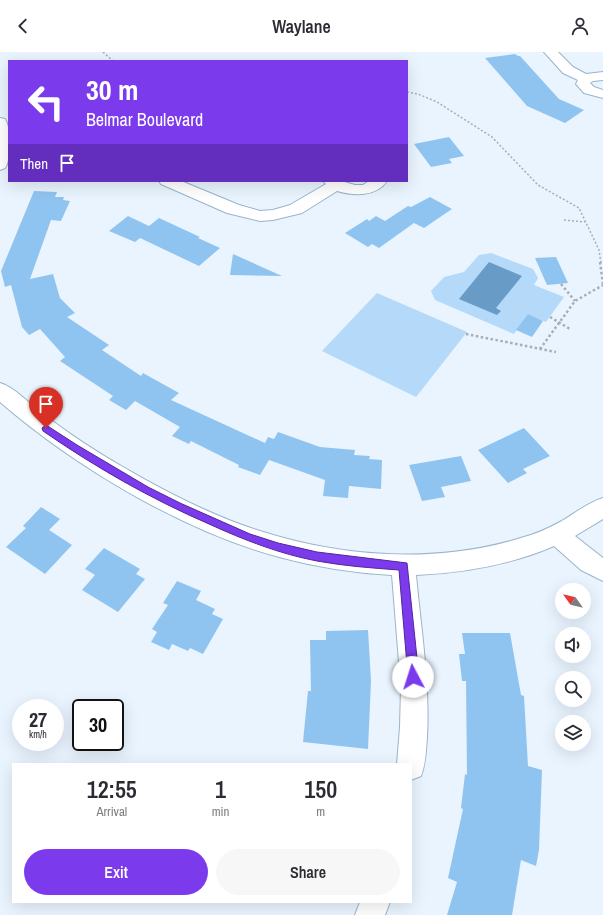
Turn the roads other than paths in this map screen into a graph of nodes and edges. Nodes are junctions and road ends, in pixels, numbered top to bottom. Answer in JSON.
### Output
{"nodes":[{"id":1,"x":551,"y":52,"type":"edge"},
{"id":2,"x":603,"y":76,"type":"edge"},
{"id":3,"x":586,"y":78,"type":"junction"},
{"id":4,"x":603,"y":94,"type":"edge"},
{"id":5,"x":0,"y":122,"type":"edge"},
{"id":6,"x":5,"y":157,"type":"edge"},
{"id":7,"x":169,"y":182,"type":"edge"},
{"id":8,"x":378,"y":182,"type":"edge"},
{"id":9,"x":334,"y":183,"type":"edge"},
{"id":10,"x":0,"y":391,"type":"edge"},
{"id":11,"x":603,"y":506,"type":"edge"},
{"id":12,"x":557,"y":534,"type":"junction"},
{"id":13,"x":403,"y":566,"type":"junction"},
{"id":14,"x":603,"y":570,"type":"edge"},
{"id":15,"x":411,"y":763,"type":"edge"},
{"id":16,"x":375,"y":903,"type":"edge"},
{"id":17,"x":370,"y":915,"type":"edge"}],
"edges":[{"from":1,"to":3,"type":"street"},
{"from":2,"to":3,"type":"street"},
{"from":3,"to":4,"type":"street"},
{"from":5,"to":6,"type":"street"},
{"from":7,"to":9,"type":"street"},
{"from":8,"to":9,"type":"street"},
{"from":10,"to":13,"type":"street"},
{"from":11,"to":12,"type":"street"},
{"from":12,"to":13,"type":"street"},
{"from":12,"to":14,"type":"street"},
{"from":13,"to":15,"type":"street"},
{"from":16,"to":17,"type":"street"}]}
